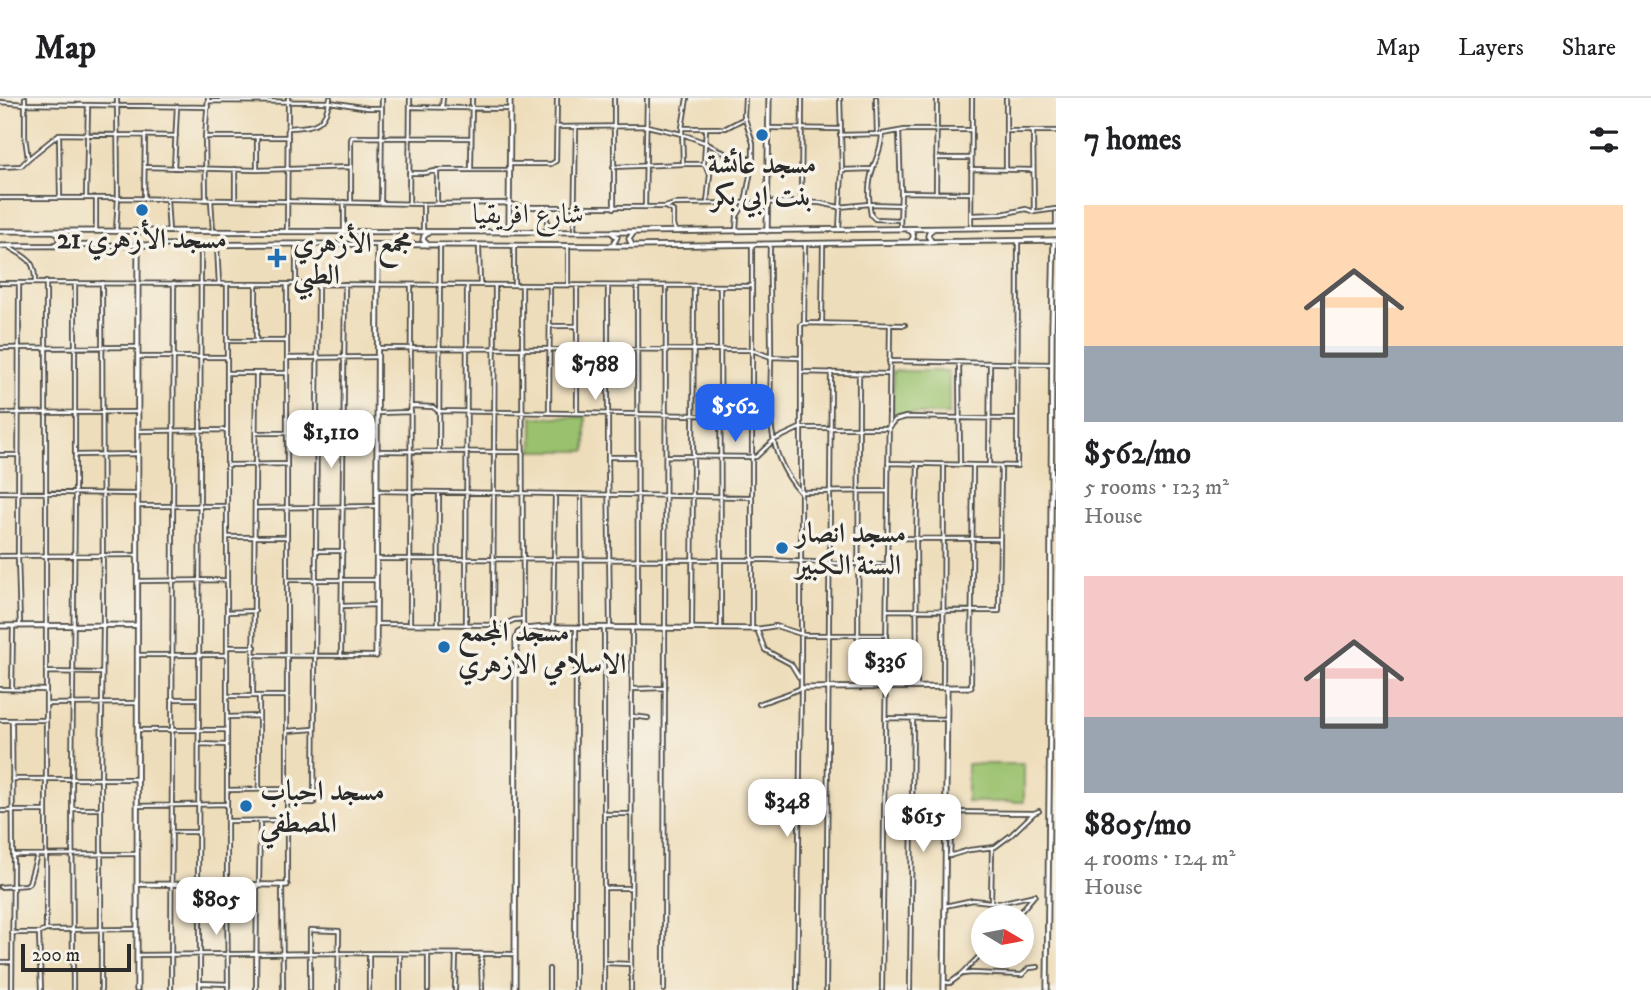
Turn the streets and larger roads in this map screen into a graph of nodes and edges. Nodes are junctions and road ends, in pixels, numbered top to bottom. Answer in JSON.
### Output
{"nodes":[{"id":1,"x":25,"y":98,"type":"edge"},
{"id":2,"x":54,"y":98,"type":"edge"},
{"id":3,"x":117,"y":98,"type":"edge"},
{"id":4,"x":145,"y":98,"type":"edge"},
{"id":5,"x":382,"y":98,"type":"edge"},
{"id":6,"x":410,"y":98,"type":"edge"},
{"id":7,"x":443,"y":98,"type":"edge"},
{"id":8,"x":472,"y":98,"type":"edge"},
{"id":9,"x":510,"y":98,"type":"edge"},
{"id":10,"x":557,"y":98,"type":"edge"},
{"id":11,"x":614,"y":98,"type":"edge"},
{"id":12,"x":647,"y":98,"type":"edge"},
{"id":13,"x":687,"y":98,"type":"edge"},
{"id":14,"x":745,"y":98,"type":"edge"},
{"id":15,"x":769,"y":98,"type":"edge"},
{"id":16,"x":802,"y":98,"type":"edge"},
{"id":17,"x":840,"y":98,"type":"edge"},
{"id":18,"x":876,"y":98,"type":"edge"},
{"id":19,"x":937,"y":98,"type":"edge"},
{"id":20,"x":972,"y":98,"type":"edge"},
{"id":21,"x":1006,"y":98,"type":"edge"},
{"id":22,"x":208,"y":100,"type":"edge"},
{"id":23,"x":288,"y":100,"type":"edge"},
{"id":24,"x":330,"y":100,"type":"edge"},
{"id":25,"x":0,"y":102,"type":"edge"},
{"id":26,"x":25,"y":104,"type":"junction"},
{"id":27,"x":54,"y":104,"type":"junction"},
{"id":28,"x":88,"y":106,"type":"junction"},
{"id":29,"x":117,"y":106,"type":"junction"},
{"id":30,"x":145,"y":106,"type":"junction"},
{"id":31,"x":177,"y":106,"type":"junction"},
{"id":32,"x":411,"y":106,"type":"junction"},
{"id":33,"x":208,"y":107,"type":"junction"},
{"id":34,"x":442,"y":107,"type":"junction"},
{"id":35,"x":382,"y":108,"type":"junction"},
{"id":36,"x":472,"y":108,"type":"junction"},
{"id":37,"x":510,"y":109,"type":"junction"},
{"id":38,"x":745,"y":118,"type":"junction"},
{"id":39,"x":613,"y":126,"type":"junction"},
{"id":40,"x":556,"y":127,"type":"junction"},
{"id":41,"x":576,"y":127,"type":"junction"},
{"id":42,"x":647,"y":127,"type":"junction"},
{"id":43,"x":288,"y":128,"type":"junction"},
{"id":44,"x":682,"y":128,"type":"junction"},
{"id":45,"x":706,"y":128,"type":"junction"},
{"id":46,"x":769,"y":128,"type":"junction"},
{"id":47,"x":802,"y":129,"type":"junction"},
{"id":48,"x":839,"y":129,"type":"junction"},
{"id":49,"x":936,"y":130,"type":"junction"},
{"id":50,"x":971,"y":130,"type":"junction"},
{"id":51,"x":900,"y":131,"type":"junction"},
{"id":52,"x":1006,"y":131,"type":"junction"},
{"id":53,"x":1033,"y":131,"type":"junction"},
{"id":54,"x":1056,"y":131,"type":"edge"},
{"id":55,"x":59,"y":134,"type":"junction"},
{"id":56,"x":87,"y":134,"type":"junction"},
{"id":57,"x":682,"y":134,"type":"junction"},
{"id":58,"x":877,"y":134,"type":"junction"},
{"id":59,"x":882,"y":134,"type":"junction"},
{"id":60,"x":117,"y":135,"type":"junction"},
{"id":61,"x":145,"y":135,"type":"junction"},
{"id":62,"x":839,"y":135,"type":"junction"},
{"id":63,"x":176,"y":136,"type":"junction"},
{"id":64,"x":382,"y":136,"type":"junction"},
{"id":65,"x":205,"y":137,"type":"junction"},
{"id":66,"x":257,"y":137,"type":"junction"},
{"id":67,"x":288,"y":137,"type":"junction"},
{"id":68,"x":410,"y":137,"type":"junction"},
{"id":69,"x":471,"y":138,"type":"junction"},
{"id":70,"x":706,"y":143,"type":"junction"},
{"id":71,"x":936,"y":158,"type":"junction"},
{"id":72,"x":971,"y":158,"type":"junction"},
{"id":73,"x":28,"y":159,"type":"junction"},
{"id":74,"x":753,"y":159,"type":"junction"},
{"id":75,"x":510,"y":164,"type":"junction"},
{"id":76,"x":683,"y":164,"type":"junction"},
{"id":77,"x":704,"y":164,"type":"junction"},
{"id":78,"x":0,"y":167,"type":"edge"},
{"id":79,"x":145,"y":167,"type":"junction"},
{"id":80,"x":351,"y":167,"type":"junction"},
{"id":81,"x":613,"y":167,"type":"junction"},
{"id":82,"x":646,"y":167,"type":"junction"},
{"id":83,"x":174,"y":168,"type":"junction"},
{"id":84,"x":206,"y":169,"type":"junction"},
{"id":85,"x":235,"y":169,"type":"junction"},
{"id":86,"x":288,"y":169,"type":"junction"},
{"id":87,"x":873,"y":169,"type":"junction"},
{"id":88,"x":971,"y":169,"type":"junction"},
{"id":89,"x":1006,"y":169,"type":"junction"},
{"id":90,"x":257,"y":170,"type":"junction"},
{"id":91,"x":437,"y":170,"type":"junction"},
{"id":92,"x":471,"y":170,"type":"junction"},
{"id":93,"x":510,"y":170,"type":"junction"},
{"id":94,"x":842,"y":170,"type":"junction"},
{"id":95,"x":1033,"y":170,"type":"junction"},
{"id":96,"x":409,"y":173,"type":"junction"},
{"id":97,"x":901,"y":192,"type":"junction"},
{"id":98,"x":936,"y":193,"type":"junction"},
{"id":99,"x":970,"y":193,"type":"junction"},
{"id":100,"x":0,"y":198,"type":"edge"},
{"id":101,"x":60,"y":198,"type":"junction"},
{"id":102,"x":86,"y":198,"type":"junction"},
{"id":103,"x":96,"y":198,"type":"junction"},
{"id":104,"x":118,"y":198,"type":"junction"},
{"id":105,"x":144,"y":199,"type":"junction"},
{"id":106,"x":167,"y":199,"type":"junction"},
{"id":107,"x":208,"y":200,"type":"junction"},
{"id":108,"x":235,"y":201,"type":"junction"},
{"id":109,"x":287,"y":202,"type":"junction"},
{"id":110,"x":344,"y":202,"type":"junction"},
{"id":111,"x":351,"y":202,"type":"junction"},
{"id":112,"x":801,"y":202,"type":"junction"},
{"id":113,"x":381,"y":203,"type":"junction"},
{"id":114,"x":707,"y":203,"type":"junction"},
{"id":115,"x":745,"y":203,"type":"junction"},
{"id":116,"x":768,"y":203,"type":"junction"},
{"id":117,"x":409,"y":204,"type":"junction"},
{"id":118,"x":423,"y":204,"type":"junction"},
{"id":119,"x":437,"y":204,"type":"junction"},
{"id":120,"x":509,"y":204,"type":"junction"},
{"id":121,"x":869,"y":204,"type":"junction"},
{"id":122,"x":901,"y":205,"type":"junction"},
{"id":123,"x":645,"y":206,"type":"junction"},
{"id":124,"x":547,"y":207,"type":"junction"},
{"id":125,"x":575,"y":207,"type":"junction"},
{"id":126,"x":665,"y":207,"type":"junction"},
{"id":127,"x":839,"y":207,"type":"junction"},
{"id":128,"x":614,"y":208,"type":"junction"},
{"id":129,"x":1056,"y":211,"type":"edge"},
{"id":130,"x":1034,"y":212,"type":"junction"},
{"id":131,"x":971,"y":215,"type":"junction"},
{"id":132,"x":900,"y":220,"type":"junction"},
{"id":133,"x":1056,"y":227,"type":"edge"},
{"id":134,"x":971,"y":228,"type":"junction"},
{"id":135,"x":900,"y":229,"type":"junction"},
{"id":136,"x":906,"y":229,"type":"junction"},
{"id":137,"x":934,"y":229,"type":"junction"},
{"id":138,"x":116,"y":230,"type":"junction"},
{"id":139,"x":214,"y":230,"type":"junction"},
{"id":140,"x":839,"y":230,"type":"junction"},
{"id":141,"x":0,"y":231,"type":"edge"},
{"id":142,"x":96,"y":231,"type":"junction"},
{"id":143,"x":547,"y":231,"type":"junction"},
{"id":144,"x":767,"y":231,"type":"junction"},
{"id":145,"x":52,"y":232,"type":"junction"},
{"id":146,"x":78,"y":232,"type":"junction"},
{"id":147,"x":169,"y":232,"type":"junction"},
{"id":148,"x":287,"y":232,"type":"junction"},
{"id":149,"x":344,"y":232,"type":"junction"},
{"id":150,"x":423,"y":232,"type":"junction"},
{"id":151,"x":430,"y":232,"type":"junction"},
{"id":152,"x":509,"y":232,"type":"junction"},
{"id":153,"x":574,"y":232,"type":"junction"},
{"id":154,"x":611,"y":232,"type":"junction"},
{"id":155,"x":634,"y":232,"type":"junction"},
{"id":156,"x":676,"y":232,"type":"junction"},
{"id":157,"x":736,"y":232,"type":"junction"},
{"id":158,"x":1055,"y":240,"type":"edge"},
{"id":159,"x":1018,"y":241,"type":"junction"},
{"id":160,"x":908,"y":243,"type":"junction"},
{"id":161,"x":933,"y":243,"type":"junction"},
{"id":162,"x":296,"y":244,"type":"junction"},
{"id":163,"x":823,"y":244,"type":"junction"},
{"id":164,"x":138,"y":245,"type":"junction"},
{"id":165,"x":752,"y":245,"type":"junction"},
{"id":166,"x":770,"y":245,"type":"junction"},
{"id":167,"x":805,"y":245,"type":"junction"},
{"id":168,"x":0,"y":246,"type":"edge"},
{"id":169,"x":7,"y":246,"type":"junction"},
{"id":170,"x":52,"y":246,"type":"junction"},
{"id":171,"x":77,"y":246,"type":"junction"},
{"id":172,"x":201,"y":246,"type":"junction"},
{"id":173,"x":217,"y":246,"type":"junction"},
{"id":174,"x":378,"y":246,"type":"junction"},
{"id":175,"x":429,"y":246,"type":"junction"},
{"id":176,"x":440,"y":246,"type":"junction"},
{"id":177,"x":480,"y":246,"type":"junction"},
{"id":178,"x":514,"y":246,"type":"junction"},
{"id":179,"x":568,"y":246,"type":"junction"},
{"id":180,"x":611,"y":246,"type":"junction"},
{"id":181,"x":633,"y":246,"type":"junction"},
{"id":182,"x":1055,"y":251,"type":"edge"},
{"id":183,"x":36,"y":282,"type":"junction"},
{"id":184,"x":46,"y":282,"type":"junction"},
{"id":185,"x":0,"y":283,"type":"edge"},
{"id":186,"x":19,"y":283,"type":"junction"},
{"id":187,"x":75,"y":283,"type":"junction"},
{"id":188,"x":102,"y":283,"type":"junction"},
{"id":189,"x":138,"y":283,"type":"junction"},
{"id":190,"x":174,"y":283,"type":"junction"},
{"id":191,"x":201,"y":284,"type":"junction"},
{"id":192,"x":219,"y":284,"type":"junction"},
{"id":193,"x":227,"y":284,"type":"junction"},
{"id":194,"x":256,"y":284,"type":"junction"},
{"id":195,"x":287,"y":284,"type":"junction"},
{"id":196,"x":296,"y":284,"type":"junction"},
{"id":197,"x":318,"y":284,"type":"junction"},
{"id":198,"x":345,"y":284,"type":"junction"},
{"id":199,"x":378,"y":284,"type":"junction"},
{"id":200,"x":411,"y":285,"type":"junction"},
{"id":201,"x":440,"y":285,"type":"junction"},
{"id":202,"x":467,"y":285,"type":"junction"},
{"id":203,"x":480,"y":285,"type":"junction"},
{"id":204,"x":495,"y":285,"type":"junction"},
{"id":205,"x":514,"y":285,"type":"junction"},
{"id":206,"x":522,"y":285,"type":"junction"},
{"id":207,"x":550,"y":285,"type":"junction"},
{"id":208,"x":568,"y":285,"type":"junction"},
{"id":209,"x":577,"y":286,"type":"junction"},
{"id":210,"x":608,"y":286,"type":"junction"},
{"id":211,"x":637,"y":286,"type":"junction"},
{"id":212,"x":666,"y":286,"type":"junction"},
{"id":213,"x":694,"y":286,"type":"junction"},
{"id":214,"x":720,"y":286,"type":"junction"},
{"id":215,"x":752,"y":286,"type":"junction"},
{"id":216,"x":804,"y":324,"type":"junction"},
{"id":217,"x":822,"y":324,"type":"junction"},
{"id":218,"x":890,"y":325,"type":"junction"},
{"id":219,"x":550,"y":326,"type":"junction"},
{"id":220,"x":577,"y":326,"type":"junction"},
{"id":221,"x":905,"y":326,"type":"dead end"},
{"id":222,"x":1054,"y":326,"type":"edge"},
{"id":223,"x":227,"y":341,"type":"junction"},
{"id":224,"x":256,"y":341,"type":"junction"},
{"id":225,"x":287,"y":341,"type":"junction"},
{"id":226,"x":46,"y":347,"type":"junction"},
{"id":227,"x":75,"y":347,"type":"junction"},
{"id":228,"x":101,"y":347,"type":"junction"},
{"id":229,"x":138,"y":347,"type":"junction"},
{"id":230,"x":0,"y":348,"type":"edge"},
{"id":231,"x":19,"y":348,"type":"junction"},
{"id":232,"x":378,"y":348,"type":"junction"},
{"id":233,"x":411,"y":349,"type":"junction"},
{"id":234,"x":439,"y":349,"type":"junction"},
{"id":235,"x":467,"y":349,"type":"junction"},
{"id":236,"x":494,"y":349,"type":"junction"},
{"id":237,"x":522,"y":349,"type":"junction"},
{"id":238,"x":549,"y":349,"type":"junction"},
{"id":239,"x":577,"y":349,"type":"junction"},
{"id":240,"x":608,"y":349,"type":"junction"},
{"id":241,"x":637,"y":349,"type":"junction"},
{"id":242,"x":665,"y":349,"type":"junction"},
{"id":243,"x":694,"y":350,"type":"junction"},
{"id":244,"x":720,"y":350,"type":"junction"},
{"id":245,"x":752,"y":350,"type":"junction"},
{"id":246,"x":138,"y":357,"type":"junction"},
{"id":247,"x":173,"y":357,"type":"junction"},
{"id":248,"x":200,"y":357,"type":"junction"},
{"id":249,"x":227,"y":357,"type":"junction"},
{"id":250,"x":318,"y":357,"type":"junction"},
{"id":251,"x":344,"y":357,"type":"junction"},
{"id":252,"x":378,"y":357,"type":"junction"},
{"id":253,"x":771,"y":357,"type":"junction"},
{"id":254,"x":287,"y":358,"type":"junction"},
{"id":255,"x":801,"y":358,"type":"junction"},
{"id":256,"x":890,"y":361,"type":"junction"},
{"id":257,"x":960,"y":363,"type":"junction"},
{"id":258,"x":990,"y":363,"type":"junction"},
{"id":259,"x":1017,"y":364,"type":"junction"},
{"id":260,"x":1052,"y":364,"type":"junction"},
{"id":261,"x":801,"y":372,"type":"junction"},
{"id":262,"x":831,"y":372,"type":"junction"},
{"id":263,"x":227,"y":373,"type":"junction"},
{"id":264,"x":256,"y":373,"type":"junction"},
{"id":265,"x":287,"y":373,"type":"junction"},
{"id":266,"x":859,"y":373,"type":"junction"},
{"id":267,"x":889,"y":374,"type":"junction"},
{"id":268,"x":1054,"y":399,"type":"edge"},
{"id":269,"x":411,"y":405,"type":"junction"},
{"id":270,"x":438,"y":411,"type":"junction"},
{"id":271,"x":466,"y":411,"type":"junction"},
{"id":272,"x":101,"y":412,"type":"junction"},
{"id":273,"x":138,"y":412,"type":"junction"},
{"id":274,"x":411,"y":412,"type":"junction"},
{"id":275,"x":494,"y":412,"type":"junction"},
{"id":276,"x":523,"y":412,"type":"junction"},
{"id":277,"x":0,"y":413,"type":"edge"},
{"id":278,"x":19,"y":413,"type":"junction"},
{"id":279,"x":46,"y":413,"type":"junction"},
{"id":280,"x":75,"y":413,"type":"junction"},
{"id":281,"x":378,"y":413,"type":"junction"},
{"id":282,"x":549,"y":413,"type":"junction"},
{"id":283,"x":577,"y":414,"type":"junction"},
{"id":284,"x":608,"y":414,"type":"junction"},
{"id":285,"x":637,"y":415,"type":"junction"},
{"id":286,"x":665,"y":415,"type":"junction"},
{"id":287,"x":693,"y":416,"type":"junction"},
{"id":288,"x":721,"y":416,"type":"junction"},
{"id":289,"x":752,"y":417,"type":"junction"},
{"id":290,"x":959,"y":419,"type":"junction"},
{"id":291,"x":989,"y":419,"type":"junction"},
{"id":292,"x":1017,"y":419,"type":"junction"},
{"id":293,"x":771,"y":424,"type":"junction"},
{"id":294,"x":800,"y":428,"type":"junction"},
{"id":295,"x":832,"y":428,"type":"junction"},
{"id":296,"x":888,"y":428,"type":"junction"},
{"id":297,"x":859,"y":429,"type":"junction"},
{"id":298,"x":227,"y":430,"type":"junction"},
{"id":299,"x":138,"y":431,"type":"junction"},
{"id":300,"x":173,"y":431,"type":"junction"},
{"id":301,"x":200,"y":431,"type":"junction"},
{"id":302,"x":287,"y":432,"type":"junction"},
{"id":303,"x":317,"y":432,"type":"junction"},
{"id":304,"x":344,"y":432,"type":"junction"},
{"id":305,"x":377,"y":432,"type":"junction"},
{"id":306,"x":256,"y":433,"type":"junction"},
{"id":307,"x":774,"y":440,"type":"junction"},
{"id":308,"x":377,"y":450,"type":"junction"},
{"id":309,"x":411,"y":451,"type":"junction"},
{"id":310,"x":439,"y":452,"type":"junction"},
{"id":311,"x":466,"y":452,"type":"junction"},
{"id":312,"x":494,"y":452,"type":"junction"},
{"id":313,"x":523,"y":452,"type":"junction"},
{"id":314,"x":138,"y":454,"type":"junction"},
{"id":315,"x":0,"y":455,"type":"edge"},
{"id":316,"x":19,"y":455,"type":"junction"},
{"id":317,"x":75,"y":455,"type":"junction"},
{"id":318,"x":102,"y":455,"type":"junction"},
{"id":319,"x":665,"y":456,"type":"junction"},
{"id":320,"x":693,"y":456,"type":"junction"},
{"id":321,"x":721,"y":456,"type":"junction"},
{"id":322,"x":752,"y":456,"type":"junction"},
{"id":323,"x":608,"y":457,"type":"junction"},
{"id":324,"x":637,"y":457,"type":"junction"},
{"id":325,"x":888,"y":463,"type":"junction"},
{"id":326,"x":287,"y":464,"type":"junction"},
{"id":327,"x":918,"y":464,"type":"junction"},
{"id":328,"x":227,"y":465,"type":"junction"},
{"id":329,"x":256,"y":465,"type":"junction"},
{"id":330,"x":944,"y":465,"type":"junction"},
{"id":331,"x":960,"y":465,"type":"junction"},
{"id":332,"x":973,"y":466,"type":"junction"},
{"id":333,"x":989,"y":466,"type":"junction"},
{"id":334,"x":1001,"y":466,"type":"junction"},
{"id":335,"x":19,"y":491,"type":"junction"},
{"id":336,"x":377,"y":491,"type":"junction"},
{"id":337,"x":887,"y":491,"type":"junction"},
{"id":338,"x":0,"y":492,"type":"edge"},
{"id":339,"x":46,"y":492,"type":"junction"},
{"id":340,"x":411,"y":492,"type":"junction"},
{"id":341,"x":439,"y":492,"type":"junction"},
{"id":342,"x":800,"y":492,"type":"junction"},
{"id":343,"x":831,"y":492,"type":"junction"},
{"id":344,"x":859,"y":492,"type":"junction"},
{"id":345,"x":75,"y":493,"type":"junction"},
{"id":346,"x":466,"y":493,"type":"junction"},
{"id":347,"x":493,"y":493,"type":"junction"},
{"id":348,"x":102,"y":494,"type":"junction"},
{"id":349,"x":138,"y":494,"type":"junction"},
{"id":350,"x":523,"y":494,"type":"junction"},
{"id":351,"x":555,"y":494,"type":"junction"},
{"id":352,"x":581,"y":494,"type":"junction"},
{"id":353,"x":609,"y":495,"type":"junction"},
{"id":354,"x":637,"y":495,"type":"junction"},
{"id":355,"x":665,"y":495,"type":"junction"},
{"id":356,"x":694,"y":496,"type":"junction"},
{"id":357,"x":721,"y":496,"type":"junction"},
{"id":358,"x":752,"y":496,"type":"junction"},
{"id":359,"x":138,"y":506,"type":"junction"},
{"id":360,"x":173,"y":506,"type":"junction"},
{"id":361,"x":200,"y":506,"type":"junction"},
{"id":362,"x":227,"y":506,"type":"junction"},
{"id":363,"x":316,"y":506,"type":"junction"},
{"id":364,"x":343,"y":506,"type":"junction"},
{"id":365,"x":377,"y":506,"type":"junction"},
{"id":366,"x":287,"y":507,"type":"junction"},
{"id":367,"x":255,"y":508,"type":"junction"},
{"id":368,"x":227,"y":537,"type":"junction"},
{"id":369,"x":255,"y":537,"type":"junction"},
{"id":370,"x":287,"y":537,"type":"junction"},
{"id":371,"x":887,"y":538,"type":"junction"},
{"id":372,"x":916,"y":539,"type":"junction"},
{"id":373,"x":944,"y":539,"type":"junction"},
{"id":374,"x":972,"y":539,"type":"junction"},
{"id":375,"x":1000,"y":539,"type":"junction"},
{"id":376,"x":316,"y":551,"type":"junction"},
{"id":377,"x":342,"y":551,"type":"junction"},
{"id":378,"x":138,"y":555,"type":"junction"},
{"id":379,"x":0,"y":556,"type":"edge"},
{"id":380,"x":18,"y":556,"type":"junction"},
{"id":381,"x":46,"y":556,"type":"junction"},
{"id":382,"x":74,"y":556,"type":"junction"},
{"id":383,"x":102,"y":556,"type":"junction"},
{"id":384,"x":377,"y":559,"type":"junction"},
{"id":385,"x":411,"y":559,"type":"junction"},
{"id":386,"x":438,"y":559,"type":"junction"},
{"id":387,"x":467,"y":559,"type":"junction"},
{"id":388,"x":494,"y":559,"type":"junction"},
{"id":389,"x":523,"y":559,"type":"junction"},
{"id":390,"x":554,"y":559,"type":"junction"},
{"id":391,"x":583,"y":559,"type":"junction"},
{"id":392,"x":610,"y":560,"type":"junction"},
{"id":393,"x":638,"y":560,"type":"junction"},
{"id":394,"x":665,"y":560,"type":"junction"},
{"id":395,"x":694,"y":560,"type":"junction"},
{"id":396,"x":721,"y":560,"type":"junction"},
{"id":397,"x":752,"y":560,"type":"junction"},
{"id":398,"x":800,"y":562,"type":"junction"},
{"id":399,"x":831,"y":563,"type":"junction"},
{"id":400,"x":858,"y":564,"type":"junction"},
{"id":401,"x":887,"y":564,"type":"junction"},
{"id":402,"x":316,"y":579,"type":"junction"},
{"id":403,"x":137,"y":580,"type":"junction"},
{"id":404,"x":173,"y":580,"type":"junction"},
{"id":405,"x":200,"y":580,"type":"junction"},
{"id":406,"x":227,"y":580,"type":"junction"},
{"id":407,"x":287,"y":580,"type":"junction"},
{"id":408,"x":342,"y":580,"type":"junction"},
{"id":409,"x":376,"y":580,"type":"junction"},
{"id":410,"x":376,"y":605,"type":"junction"},
{"id":411,"x":342,"y":606,"type":"junction"},
{"id":412,"x":887,"y":610,"type":"junction"},
{"id":413,"x":943,"y":610,"type":"junction"},
{"id":414,"x":971,"y":610,"type":"junction"},
{"id":415,"x":255,"y":611,"type":"junction"},
{"id":416,"x":916,"y":611,"type":"junction"},
{"id":417,"x":227,"y":612,"type":"junction"},
{"id":418,"x":523,"y":619,"type":"junction"},
{"id":419,"x":376,"y":624,"type":"junction"},
{"id":420,"x":410,"y":624,"type":"junction"},
{"id":421,"x":438,"y":624,"type":"junction"},
{"id":422,"x":13,"y":625,"type":"junction"},
{"id":423,"x":20,"y":625,"type":"junction"},
{"id":424,"x":46,"y":625,"type":"junction"},
{"id":425,"x":74,"y":625,"type":"junction"},
{"id":426,"x":103,"y":625,"type":"junction"},
{"id":427,"x":138,"y":625,"type":"junction"},
{"id":428,"x":466,"y":625,"type":"junction"},
{"id":429,"x":493,"y":625,"type":"junction"},
{"id":430,"x":0,"y":626,"type":"edge"},
{"id":431,"x":553,"y":627,"type":"junction"},
{"id":432,"x":610,"y":627,"type":"junction"},
{"id":433,"x":635,"y":627,"type":"junction"},
{"id":434,"x":664,"y":627,"type":"junction"},
{"id":435,"x":576,"y":628,"type":"junction"},
{"id":436,"x":583,"y":628,"type":"junction"},
{"id":437,"x":604,"y":628,"type":"junction"},
{"id":438,"x":692,"y":628,"type":"junction"},
{"id":439,"x":721,"y":628,"type":"junction"},
{"id":440,"x":754,"y":628,"type":"junction"},
{"id":441,"x":523,"y":629,"type":"junction"},
{"id":442,"x":799,"y":634,"type":"junction"},
{"id":443,"x":830,"y":635,"type":"junction"},
{"id":444,"x":858,"y":635,"type":"junction"},
{"id":445,"x":887,"y":635,"type":"junction"},
{"id":446,"x":227,"y":647,"type":"junction"},
{"id":447,"x":255,"y":647,"type":"junction"},
{"id":448,"x":255,"y":654,"type":"junction"},
{"id":449,"x":137,"y":655,"type":"junction"},
{"id":450,"x":173,"y":655,"type":"junction"},
{"id":451,"x":199,"y":655,"type":"junction"},
{"id":452,"x":227,"y":655,"type":"junction"},
{"id":453,"x":287,"y":655,"type":"junction"},
{"id":454,"x":315,"y":655,"type":"junction"},
{"id":455,"x":341,"y":655,"type":"junction"},
{"id":456,"x":376,"y":656,"type":"joint"},
{"id":457,"x":46,"y":672,"type":"junction"},
{"id":458,"x":74,"y":672,"type":"junction"},
{"id":459,"x":102,"y":673,"type":"junction"},
{"id":460,"x":800,"y":680,"type":"junction"},
{"id":461,"x":830,"y":687,"type":"junction"},
{"id":462,"x":858,"y":687,"type":"junction"},
{"id":463,"x":886,"y":687,"type":"junction"},
{"id":464,"x":917,"y":687,"type":"junction"},
{"id":465,"x":945,"y":687,"type":"junction"},
{"id":466,"x":971,"y":687,"type":"joint"},
{"id":467,"x":664,"y":688,"type":"junction"},
{"id":468,"x":801,"y":688,"type":"junction"},
{"id":469,"x":0,"y":689,"type":"edge"},
{"id":470,"x":12,"y":689,"type":"junction"},
{"id":471,"x":632,"y":689,"type":"junction"},
{"id":472,"x":46,"y":690,"type":"junction"},
{"id":473,"x":227,"y":696,"type":"junction"},
{"id":474,"x":253,"y":696,"type":"junction"},
{"id":475,"x":259,"y":696,"type":"junction"},
{"id":476,"x":287,"y":696,"type":"junction"},
{"id":477,"x":172,"y":699,"type":"junction"},
{"id":478,"x":199,"y":699,"type":"junction"},
{"id":479,"x":137,"y":703,"type":"junction"},
{"id":480,"x":46,"y":704,"type":"junction"},
{"id":481,"x":73,"y":704,"type":"junction"},
{"id":482,"x":101,"y":704,"type":"junction"},
{"id":483,"x":760,"y":704,"type":"dead end"},
{"id":484,"x":259,"y":716,"type":"junction"},
{"id":485,"x":632,"y":716,"type":"junction"},
{"id":486,"x":227,"y":717,"type":"junction"},
{"id":487,"x":648,"y":718,"type":"dead end"},
{"id":488,"x":886,"y":718,"type":"junction"},
{"id":489,"x":913,"y":719,"type":"junction"},
{"id":490,"x":946,"y":719,"type":"junction"},
{"id":491,"x":0,"y":720,"type":"edge"},
{"id":492,"x":12,"y":720,"type":"junction"},
{"id":493,"x":46,"y":720,"type":"junction"},
{"id":494,"x":314,"y":729,"type":"junction"},
{"id":495,"x":137,"y":730,"type":"junction"},
{"id":496,"x":172,"y":730,"type":"junction"},
{"id":497,"x":199,"y":730,"type":"junction"},
{"id":498,"x":227,"y":730,"type":"junction"},
{"id":499,"x":287,"y":731,"type":"junction"},
{"id":500,"x":199,"y":744,"type":"junction"},
{"id":501,"x":227,"y":745,"type":"junction"},
{"id":502,"x":1049,"y":750,"type":"junction"},
{"id":503,"x":1056,"y":750,"type":"edge"},
{"id":504,"x":12,"y":779,"type":"junction"},
{"id":505,"x":46,"y":779,"type":"junction"},
{"id":506,"x":101,"y":779,"type":"junction"},
{"id":507,"x":137,"y":779,"type":"junction"},
{"id":508,"x":72,"y":780,"type":"junction"},
{"id":509,"x":259,"y":789,"type":"junction"},
{"id":510,"x":287,"y":789,"type":"junction"},
{"id":511,"x":227,"y":790,"type":"junction"},
{"id":512,"x":287,"y":803,"type":"junction"},
{"id":513,"x":198,"y":804,"type":"junction"},
{"id":514,"x":227,"y":804,"type":"junction"},
{"id":515,"x":172,"y":805,"type":"junction"},
{"id":516,"x":137,"y":806,"type":"junction"},
{"id":517,"x":73,"y":809,"type":"junction"},
{"id":518,"x":101,"y":809,"type":"junction"},
{"id":519,"x":0,"y":811,"type":"edge"},
{"id":520,"x":12,"y":811,"type":"junction"},
{"id":521,"x":46,"y":811,"type":"junction"},
{"id":522,"x":1039,"y":811,"type":"dead end"},
{"id":523,"x":1034,"y":813,"type":"junction"},
{"id":524,"x":604,"y":814,"type":"junction"},
{"id":525,"x":631,"y":814,"type":"junction"},
{"id":526,"x":287,"y":820,"type":"junction"},
{"id":527,"x":227,"y":821,"type":"junction"},
{"id":528,"x":260,"y":821,"type":"junction"},
{"id":529,"x":172,"y":832,"type":"junction"},
{"id":530,"x":198,"y":832,"type":"junction"},
{"id":531,"x":992,"y":848,"type":"junction"},
{"id":532,"x":137,"y":854,"type":"junction"},
{"id":533,"x":13,"y":855,"type":"junction"},
{"id":534,"x":37,"y":855,"type":"junction"},
{"id":535,"x":46,"y":855,"type":"junction"},
{"id":536,"x":73,"y":855,"type":"junction"},
{"id":537,"x":101,"y":855,"type":"junction"},
{"id":538,"x":948,"y":856,"type":"junction"},
{"id":539,"x":137,"y":884,"type":"junction"},
{"id":540,"x":171,"y":884,"type":"junction"},
{"id":541,"x":199,"y":884,"type":"junction"},
{"id":542,"x":227,"y":884,"type":"junction"},
{"id":543,"x":258,"y":885,"type":"junction"},
{"id":544,"x":284,"y":885,"type":"junction"},
{"id":545,"x":13,"y":886,"type":"junction"},
{"id":546,"x":0,"y":887,"type":"edge"},
{"id":547,"x":604,"y":888,"type":"junction"},
{"id":548,"x":631,"y":888,"type":"junction"},
{"id":549,"x":991,"y":903,"type":"junction"},
{"id":550,"x":1026,"y":905,"type":"edge"},
{"id":551,"x":945,"y":906,"type":"junction"},
{"id":552,"x":46,"y":929,"type":"junction"},
{"id":553,"x":100,"y":929,"type":"junction"},
{"id":554,"x":137,"y":929,"type":"junction"},
{"id":555,"x":74,"y":930,"type":"junction"},
{"id":556,"x":12,"y":933,"type":"junction"},
{"id":557,"x":39,"y":933,"type":"junction"},
{"id":558,"x":338,"y":953,"type":"junction"},
{"id":559,"x":228,"y":954,"type":"junction"},
{"id":560,"x":257,"y":954,"type":"junction"},
{"id":561,"x":282,"y":954,"type":"junction"},
{"id":562,"x":310,"y":954,"type":"junction"},
{"id":563,"x":369,"y":954,"type":"junction"},
{"id":564,"x":400,"y":954,"type":"junction"},
{"id":565,"x":428,"y":954,"type":"junction"},
{"id":566,"x":456,"y":954,"type":"junction"},
{"id":567,"x":481,"y":954,"type":"junction"},
{"id":568,"x":515,"y":954,"type":"junction"},
{"id":569,"x":137,"y":955,"type":"junction"},
{"id":570,"x":171,"y":955,"type":"junction"},
{"id":571,"x":200,"y":955,"type":"junction"},
{"id":572,"x":0,"y":962,"type":"edge"},
{"id":573,"x":12,"y":962,"type":"junction"},
{"id":574,"x":604,"y":963,"type":"junction"},
{"id":575,"x":631,"y":964,"type":"junction"},
{"id":576,"x":971,"y":965,"type":"edge"},
{"id":577,"x":1038,"y":967,"type":"dead end"},
{"id":578,"x":549,"y":968,"type":"dead end"},
{"id":579,"x":962,"y":974,"type":"junction"},
{"id":580,"x":944,"y":982,"type":"junction"},
{"id":581,"x":200,"y":983,"type":"junction"},
{"id":582,"x":228,"y":984,"type":"junction"},
{"id":583,"x":12,"y":990,"type":"edge"},
{"id":584,"x":41,"y":990,"type":"edge"},
{"id":585,"x":73,"y":990,"type":"edge"},
{"id":586,"x":101,"y":990,"type":"edge"},
{"id":587,"x":137,"y":990,"type":"edge"},
{"id":588,"x":171,"y":990,"type":"edge"},
{"id":589,"x":200,"y":990,"type":"edge"},
{"id":590,"x":228,"y":990,"type":"edge"},
{"id":591,"x":256,"y":990,"type":"edge"},
{"id":592,"x":283,"y":990,"type":"edge"},
{"id":593,"x":310,"y":990,"type":"edge"},
{"id":594,"x":338,"y":990,"type":"edge"},
{"id":595,"x":369,"y":990,"type":"edge"},
{"id":596,"x":400,"y":990,"type":"edge"},
{"id":597,"x":428,"y":990,"type":"edge"},
{"id":598,"x":455,"y":990,"type":"edge"},
{"id":599,"x":482,"y":990,"type":"edge"},
{"id":600,"x":516,"y":990,"type":"edge"},
{"id":601,"x":548,"y":990,"type":"edge"},
{"id":602,"x":575,"y":990,"type":"edge"},
{"id":603,"x":604,"y":990,"type":"edge"},
{"id":604,"x":631,"y":990,"type":"edge"},
{"id":605,"x":664,"y":990,"type":"edge"},
{"id":606,"x":797,"y":990,"type":"edge"},
{"id":607,"x":826,"y":990,"type":"edge"},
{"id":608,"x":882,"y":990,"type":"edge"},
{"id":609,"x":910,"y":990,"type":"edge"},
{"id":610,"x":944,"y":990,"type":"edge"},
{"id":611,"x":1047,"y":990,"type":"edge"}],
"edges":[{"from":1,"to":26,"type":"street"},
{"from":2,"to":27,"type":"street"},
{"from":3,"to":29,"type":"street"},
{"from":4,"to":30,"type":"street"},
{"from":5,"to":35,"type":"street"},
{"from":6,"to":32,"type":"street"},
{"from":7,"to":34,"type":"street"},
{"from":8,"to":36,"type":"street"},
{"from":9,"to":37,"type":"street"},
{"from":10,"to":40,"type":"street"},
{"from":11,"to":39,"type":"street"},
{"from":12,"to":42,"type":"street"},
{"from":13,"to":44,"type":"street"},
{"from":14,"to":38,"type":"street"},
{"from":15,"to":46,"type":"street"},
{"from":16,"to":47,"type":"street"},
{"from":17,"to":48,"type":"street"},
{"from":18,"to":58,"type":"street"},
{"from":19,"to":49,"type":"street"},
{"from":20,"to":50,"type":"street"},
{"from":21,"to":52,"type":"street"},
{"from":22,"to":23,"type":"street"},
{"from":22,"to":33,"type":"street"},
{"from":23,"to":24,"type":"street"},
{"from":23,"to":43,"type":"street"},
{"from":24,"to":35,"type":"street"},
{"from":24,"to":43,"type":"street"},
{"from":25,"to":26,"type":"street"},
{"from":26,"to":27,"type":"street"},
{"from":26,"to":73,"type":"street"},
{"from":27,"to":28,"type":"street"},
{"from":28,"to":29,"type":"street"},
{"from":28,"to":56,"type":"street"},
{"from":29,"to":30,"type":"street"},
{"from":29,"to":60,"type":"street"},
{"from":30,"to":31,"type":"street"},
{"from":31,"to":33,"type":"street"},
{"from":31,"to":63,"type":"street"},
{"from":32,"to":34,"type":"street"},
{"from":32,"to":68,"type":"street"},
{"from":33,"to":65,"type":"street"},
{"from":34,"to":36,"type":"street"},
{"from":35,"to":64,"type":"street"},
{"from":36,"to":37,"type":"street"},
{"from":36,"to":69,"type":"street"},
{"from":37,"to":75,"type":"street"},
{"from":38,"to":45,"type":"street"},
{"from":38,"to":74,"type":"street"},
{"from":39,"to":41,"type":"street"},
{"from":39,"to":42,"type":"street"},
{"from":39,"to":81,"type":"street"},
{"from":40,"to":41,"type":"street"},
{"from":40,"to":75,"type":"street"},
{"from":41,"to":125,"type":"street"},
{"from":42,"to":57,"type":"street"},
{"from":42,"to":82,"type":"street"},
{"from":43,"to":67,"type":"street"},
{"from":44,"to":45,"type":"street"},
{"from":44,"to":57,"type":"street"},
{"from":45,"to":70,"type":"street"},
{"from":46,"to":47,"type":"street"},
{"from":46,"to":116,"type":"street"},
{"from":47,"to":48,"type":"street"},
{"from":47,"to":112,"type":"street"},
{"from":48,"to":62,"type":"street"},
{"from":49,"to":50,"type":"street"},
{"from":49,"to":51,"type":"street"},
{"from":49,"to":71,"type":"street"},
{"from":50,"to":72,"type":"street"},
{"from":51,"to":59,"type":"street"},
{"from":51,"to":97,"type":"street"},
{"from":52,"to":53,"type":"street"},
{"from":52,"to":89,"type":"street"},
{"from":53,"to":54,"type":"street"},
{"from":53,"to":95,"type":"street"},
{"from":55,"to":56,"type":"street"},
{"from":55,"to":73,"type":"street"},
{"from":55,"to":101,"type":"street"},
{"from":56,"to":60,"type":"street"},
{"from":56,"to":102,"type":"street"},
{"from":57,"to":70,"type":"street"},
{"from":57,"to":76,"type":"street"},
{"from":58,"to":59,"type":"street"},
{"from":58,"to":62,"type":"street"},
{"from":59,"to":87,"type":"street"},
{"from":60,"to":61,"type":"street"},
{"from":60,"to":104,"type":"street"},
{"from":61,"to":63,"type":"street"},
{"from":61,"to":79,"type":"street"},
{"from":62,"to":94,"type":"street"},
{"from":63,"to":83,"type":"street"},
{"from":64,"to":68,"type":"street"},
{"from":64,"to":80,"type":"street"},
{"from":64,"to":113,"type":"street"},
{"from":65,"to":66,"type":"street"},
{"from":65,"to":84,"type":"street"},
{"from":66,"to":67,"type":"street"},
{"from":66,"to":90,"type":"street"},
{"from":67,"to":86,"type":"street"},
{"from":68,"to":69,"type":"street"},
{"from":68,"to":96,"type":"street"},
{"from":69,"to":92,"type":"street"},
{"from":70,"to":74,"type":"street"},
{"from":70,"to":77,"type":"street"},
{"from":71,"to":72,"type":"street"},
{"from":71,"to":98,"type":"street"},
{"from":72,"to":88,"type":"street"},
{"from":73,"to":78,"type":"street"},
{"from":74,"to":115,"type":"street"},
{"from":75,"to":93,"type":"street"},
{"from":76,"to":77,"type":"street"},
{"from":76,"to":82,"type":"street"},
{"from":77,"to":114,"type":"street"},
{"from":79,"to":83,"type":"street"},
{"from":79,"to":105,"type":"street"},
{"from":80,"to":86,"type":"street"},
{"from":80,"to":111,"type":"street"},
{"from":81,"to":82,"type":"street"},
{"from":81,"to":128,"type":"street"},
{"from":82,"to":123,"type":"street"},
{"from":83,"to":84,"type":"street"},
{"from":84,"to":85,"type":"street"},
{"from":84,"to":107,"type":"street"},
{"from":85,"to":90,"type":"street"},
{"from":85,"to":108,"type":"street"},
{"from":86,"to":90,"type":"street"},
{"from":86,"to":109,"type":"street"},
{"from":87,"to":94,"type":"street"},
{"from":87,"to":121,"type":"street"},
{"from":88,"to":89,"type":"street"},
{"from":88,"to":99,"type":"street"},
{"from":89,"to":95,"type":"street"},
{"from":91,"to":92,"type":"street"},
{"from":91,"to":96,"type":"street"},
{"from":91,"to":119,"type":"street"},
{"from":92,"to":93,"type":"street"},
{"from":93,"to":120,"type":"street"},
{"from":94,"to":127,"type":"street"},
{"from":95,"to":130,"type":"street"},
{"from":96,"to":117,"type":"street"},
{"from":97,"to":98,"type":"street"},
{"from":97,"to":122,"type":"street"},
{"from":98,"to":99,"type":"street"},
{"from":99,"to":131,"type":"street"},
{"from":100,"to":101,"type":"street"},
{"from":101,"to":102,"type":"street"},
{"from":102,"to":103,"type":"street"},
{"from":103,"to":104,"type":"street"},
{"from":103,"to":142,"type":"street"},
{"from":104,"to":105,"type":"street"},
{"from":104,"to":138,"type":"street"},
{"from":105,"to":106,"type":"street"},
{"from":106,"to":107,"type":"street"},
{"from":106,"to":147,"type":"street"},
{"from":107,"to":108,"type":"street"},
{"from":107,"to":139,"type":"street"},
{"from":108,"to":109,"type":"street"},
{"from":109,"to":110,"type":"street"},
{"from":109,"to":148,"type":"street"},
{"from":110,"to":111,"type":"street"},
{"from":110,"to":149,"type":"street"},
{"from":111,"to":113,"type":"street"},
{"from":112,"to":116,"type":"street"},
{"from":112,"to":127,"type":"street"},
{"from":113,"to":117,"type":"street"},
{"from":114,"to":115,"type":"street"},
{"from":114,"to":126,"type":"street"},
{"from":115,"to":116,"type":"street"},
{"from":115,"to":157,"type":"street"},
{"from":116,"to":144,"type":"street"},
{"from":117,"to":118,"type":"street"},
{"from":118,"to":119,"type":"street"},
{"from":118,"to":150,"type":"street"},
{"from":119,"to":120,"type":"street"},
{"from":120,"to":124,"type":"street"},
{"from":120,"to":152,"type":"street"},
{"from":121,"to":122,"type":"street"},
{"from":121,"to":127,"type":"street"},
{"from":121,"to":132,"type":"street"},
{"from":122,"to":132,"type":"street"},
{"from":123,"to":126,"type":"street"},
{"from":123,"to":128,"type":"street"},
{"from":124,"to":125,"type":"street"},
{"from":124,"to":143,"type":"street"},
{"from":125,"to":128,"type":"street"},
{"from":125,"to":153,"type":"street"},
{"from":126,"to":156,"type":"street"},
{"from":127,"to":140,"type":"street"},
{"from":129,"to":130,"type":"street"},
{"from":129,"to":133,"type":"street"},
{"from":130,"to":131,"type":"street"},
{"from":131,"to":134,"type":"street"},
{"from":132,"to":135,"type":"street"},
{"from":133,"to":134,"type":"street","name":"شارع افريقيا"},
{"from":134,"to":137,"type":"street","name":"شارع افريقيا"},
{"from":135,"to":136,"type":"street","name":"شارع افريقيا"},
{"from":135,"to":140,"type":"street","name":"شارع افريقيا"},
{"from":136,"to":137,"type":"street","name":"شارع افريقيا"},
{"from":136,"to":160,"type":"street"},
{"from":137,"to":161,"type":"street"},
{"from":138,"to":142,"type":"street","name":"شارع افريقيا"},
{"from":138,"to":147,"type":"street","name":"شارع افريقيا"},
{"from":139,"to":147,"type":"street","name":"شارع افريقيا"},
{"from":139,"to":148,"type":"street","name":"شارع افريقيا"},
{"from":140,"to":144,"type":"street","name":"شارع افريقيا"},
{"from":141,"to":145,"type":"street","name":"شارع افريقيا"},
{"from":142,"to":146,"type":"street","name":"شارع افريقيا"},
{"from":143,"to":152,"type":"street","name":"شارع افريقيا"},
{"from":143,"to":153,"type":"street","name":"شارع افريقيا"},
{"from":144,"to":157,"type":"street","name":"شارع افريقيا"},
{"from":145,"to":146,"type":"street","name":"شارع افريقيا"},
{"from":145,"to":170,"type":"street"},
{"from":146,"to":171,"type":"street"},
{"from":148,"to":149,"type":"street","name":"شارع افريقيا"},
{"from":149,"to":150,"type":"street","name":"شارع افريقيا"},
{"from":150,"to":151,"type":"street","name":"شارع افريقيا"},
{"from":151,"to":152,"type":"street","name":"شارع افريقيا"},
{"from":151,"to":175,"type":"street"},
{"from":153,"to":154,"type":"street","name":"شارع افريقيا"},
{"from":154,"to":155,"type":"street","name":"شارع افريقيا"},
{"from":154,"to":180,"type":"street"},
{"from":155,"to":156,"type":"street","name":"شارع افريقيا"},
{"from":155,"to":181,"type":"street"},
{"from":156,"to":157,"type":"street","name":"شارع افريقيا"},
{"from":158,"to":159,"type":"street","name":"شارع افريقيا"},
{"from":158,"to":182,"type":"street"},
{"from":159,"to":161,"type":"street","name":"شارع افريقيا"},
{"from":159,"to":259,"type":"street"},
{"from":160,"to":161,"type":"street","name":"شارع افريقيا"},
{"from":160,"to":163,"type":"street","name":"شارع افريقيا"},
{"from":162,"to":173,"type":"street","name":"شارع افريقيا"},
{"from":162,"to":174,"type":"street","name":"شارع افريقيا"},
{"from":162,"to":196,"type":"street"},
{"from":163,"to":167,"type":"street","name":"شارع افريقيا"},
{"from":163,"to":217,"type":"street"},
{"from":164,"to":171,"type":"street","name":"شارع افريقيا"},
{"from":164,"to":172,"type":"street","name":"شارع افريقيا"},
{"from":164,"to":189,"type":"street"},
{"from":165,"to":166,"type":"street","name":"شارع افريقيا"},
{"from":165,"to":181,"type":"street","name":"شارع افريقيا"},
{"from":165,"to":215,"type":"street"},
{"from":166,"to":167,"type":"street","name":"شارع افريقيا"},
{"from":166,"to":253,"type":"street"},
{"from":167,"to":216,"type":"street"},
{"from":168,"to":169,"type":"street","name":"شارع افريقيا"},
{"from":169,"to":170,"type":"street","name":"شارع افريقيا"},
{"from":169,"to":183,"type":"street"},
{"from":170,"to":171,"type":"street","name":"شارع افريقيا"},
{"from":172,"to":173,"type":"street","name":"شارع افريقيا"},
{"from":172,"to":191,"type":"street"},
{"from":173,"to":192,"type":"street"},
{"from":174,"to":175,"type":"street","name":"شارع افريقيا"},
{"from":174,"to":199,"type":"street"},
{"from":175,"to":176,"type":"street","name":"شارع افريقيا"},
{"from":176,"to":177,"type":"street","name":"شارع افريقيا"},
{"from":176,"to":201,"type":"street"},
{"from":177,"to":178,"type":"street","name":"شارع افريقيا"},
{"from":177,"to":203,"type":"street"},
{"from":178,"to":179,"type":"street","name":"شارع افريقيا"},
{"from":178,"to":205,"type":"street"},
{"from":179,"to":180,"type":"street","name":"شارع افريقيا"},
{"from":179,"to":208,"type":"street"},
{"from":180,"to":181,"type":"street","name":"شارع افريقيا"},
{"from":182,"to":222,"type":"street"},
{"from":183,"to":184,"type":"street"},
{"from":183,"to":186,"type":"street"},
{"from":184,"to":187,"type":"street"},
{"from":184,"to":226,"type":"street"},
{"from":185,"to":186,"type":"street"},
{"from":186,"to":231,"type":"street"},
{"from":187,"to":188,"type":"street"},
{"from":187,"to":227,"type":"street"},
{"from":188,"to":189,"type":"street"},
{"from":188,"to":228,"type":"street"},
{"from":189,"to":190,"type":"street"},
{"from":189,"to":229,"type":"street"},
{"from":190,"to":191,"type":"street"},
{"from":190,"to":247,"type":"street"},
{"from":191,"to":192,"type":"street"},
{"from":191,"to":248,"type":"street"},
{"from":192,"to":193,"type":"street"},
{"from":193,"to":194,"type":"street"},
{"from":193,"to":223,"type":"street"},
{"from":194,"to":195,"type":"street"},
{"from":194,"to":224,"type":"street"},
{"from":195,"to":196,"type":"street"},
{"from":195,"to":225,"type":"street"},
{"from":196,"to":197,"type":"street"},
{"from":197,"to":198,"type":"street"},
{"from":197,"to":250,"type":"street"},
{"from":198,"to":199,"type":"street"},
{"from":198,"to":251,"type":"street"},
{"from":199,"to":200,"type":"street"},
{"from":199,"to":232,"type":"street"},
{"from":200,"to":201,"type":"street"},
{"from":200,"to":233,"type":"street"},
{"from":201,"to":202,"type":"street"},
{"from":201,"to":234,"type":"street"},
{"from":202,"to":203,"type":"street"},
{"from":202,"to":235,"type":"street"},
{"from":203,"to":204,"type":"street"},
{"from":204,"to":205,"type":"street"},
{"from":204,"to":236,"type":"street"},
{"from":205,"to":206,"type":"street"},
{"from":206,"to":207,"type":"street"},
{"from":206,"to":237,"type":"street"},
{"from":207,"to":208,"type":"street"},
{"from":207,"to":219,"type":"street"},
{"from":208,"to":209,"type":"street"},
{"from":209,"to":210,"type":"street"},
{"from":209,"to":220,"type":"street"},
{"from":210,"to":211,"type":"street"},
{"from":210,"to":240,"type":"street"},
{"from":211,"to":212,"type":"street"},
{"from":211,"to":241,"type":"street"},
{"from":212,"to":213,"type":"street"},
{"from":212,"to":242,"type":"street"},
{"from":213,"to":214,"type":"street"},
{"from":213,"to":243,"type":"street"},
{"from":214,"to":215,"type":"street"},
{"from":214,"to":244,"type":"street"},
{"from":215,"to":245,"type":"street"},
{"from":216,"to":217,"type":"street"},
{"from":216,"to":255,"type":"street"},
{"from":217,"to":218,"type":"street"},
{"from":218,"to":221,"type":"street"},
{"from":218,"to":256,"type":"street"},
{"from":219,"to":220,"type":"street"},
{"from":219,"to":238,"type":"street"},
{"from":220,"to":239,"type":"street"},
{"from":222,"to":260,"type":"street"},
{"from":223,"to":224,"type":"street"},
{"from":223,"to":249,"type":"street"},
{"from":224,"to":225,"type":"street"},
{"from":225,"to":254,"type":"street"},
{"from":226,"to":227,"type":"street"},
{"from":226,"to":231,"type":"street"},
{"from":226,"to":279,"type":"street"},
{"from":227,"to":228,"type":"street"},
{"from":227,"to":280,"type":"street"},
{"from":228,"to":229,"type":"street"},
{"from":228,"to":272,"type":"street"},
{"from":229,"to":246,"type":"street"},
{"from":230,"to":231,"type":"street"},
{"from":231,"to":278,"type":"street"},
{"from":232,"to":233,"type":"street"},
{"from":232,"to":252,"type":"street"},
{"from":233,"to":234,"type":"street"},
{"from":233,"to":269,"type":"street"},
{"from":234,"to":235,"type":"street"},
{"from":234,"to":270,"type":"street"},
{"from":235,"to":236,"type":"street"},
{"from":235,"to":271,"type":"street"},
{"from":236,"to":237,"type":"street"},
{"from":236,"to":275,"type":"street"},
{"from":237,"to":238,"type":"street"},
{"from":237,"to":276,"type":"street"},
{"from":238,"to":239,"type":"street"},
{"from":238,"to":282,"type":"street"},
{"from":239,"to":240,"type":"street"},
{"from":239,"to":283,"type":"street"},
{"from":240,"to":241,"type":"street"},
{"from":240,"to":284,"type":"street"},
{"from":241,"to":242,"type":"street"},
{"from":241,"to":285,"type":"street"},
{"from":242,"to":243,"type":"street"},
{"from":242,"to":286,"type":"street"},
{"from":243,"to":244,"type":"street"},
{"from":243,"to":287,"type":"street"},
{"from":244,"to":245,"type":"street"},
{"from":244,"to":288,"type":"street"},
{"from":245,"to":253,"type":"street"},
{"from":245,"to":289,"type":"street"},
{"from":246,"to":247,"type":"street"},
{"from":246,"to":273,"type":"street"},
{"from":247,"to":248,"type":"street"},
{"from":247,"to":300,"type":"street"},
{"from":248,"to":249,"type":"street"},
{"from":248,"to":301,"type":"street"},
{"from":249,"to":263,"type":"street"},
{"from":250,"to":251,"type":"street"},
{"from":250,"to":254,"type":"street"},
{"from":250,"to":303,"type":"street"},
{"from":251,"to":252,"type":"street"},
{"from":251,"to":304,"type":"street"},
{"from":252,"to":281,"type":"street"},
{"from":253,"to":255,"type":"street"},
{"from":253,"to":293,"type":"street"},
{"from":254,"to":265,"type":"street"},
{"from":255,"to":261,"type":"street"},
{"from":256,"to":257,"type":"street"},
{"from":256,"to":267,"type":"street"},
{"from":257,"to":258,"type":"street"},
{"from":257,"to":290,"type":"street"},
{"from":258,"to":259,"type":"street"},
{"from":258,"to":291,"type":"street"},
{"from":259,"to":260,"type":"street"},
{"from":259,"to":292,"type":"street"},
{"from":260,"to":268,"type":"street"},
{"from":261,"to":262,"type":"street"},
{"from":261,"to":294,"type":"street"},
{"from":262,"to":266,"type":"street"},
{"from":262,"to":295,"type":"street"},
{"from":263,"to":264,"type":"street"},
{"from":263,"to":298,"type":"street"},
{"from":264,"to":265,"type":"street"},
{"from":264,"to":306,"type":"street"},
{"from":265,"to":302,"type":"street"},
{"from":266,"to":267,"type":"street"},
{"from":266,"to":297,"type":"street"},
{"from":267,"to":296,"type":"street"},
{"from":268,"to":502,"type":"street"},
{"from":269,"to":270,"type":"street"},
{"from":269,"to":274,"type":"street"},
{"from":270,"to":271,"type":"street"},
{"from":270,"to":310,"type":"street"},
{"from":271,"to":275,"type":"street"},
{"from":271,"to":311,"type":"street"},
{"from":272,"to":273,"type":"street"},
{"from":272,"to":280,"type":"street"},
{"from":272,"to":318,"type":"street"},
{"from":273,"to":299,"type":"street"},
{"from":274,"to":281,"type":"street"},
{"from":274,"to":309,"type":"street"},
{"from":275,"to":276,"type":"street"},
{"from":275,"to":312,"type":"street"},
{"from":276,"to":282,"type":"street"},
{"from":276,"to":313,"type":"street"},
{"from":277,"to":278,"type":"street"},
{"from":278,"to":279,"type":"street"},
{"from":278,"to":316,"type":"street"},
{"from":279,"to":280,"type":"street"},
{"from":279,"to":339,"type":"street"},
{"from":280,"to":317,"type":"street"},
{"from":281,"to":305,"type":"street"},
{"from":282,"to":283,"type":"street"},
{"from":283,"to":284,"type":"street"},
{"from":284,"to":285,"type":"street"},
{"from":284,"to":323,"type":"street"},
{"from":285,"to":286,"type":"street"},
{"from":285,"to":324,"type":"street"},
{"from":286,"to":287,"type":"street"},
{"from":286,"to":319,"type":"street"},
{"from":287,"to":288,"type":"street"},
{"from":287,"to":320,"type":"street"},
{"from":288,"to":289,"type":"street"},
{"from":288,"to":321,"type":"street"},
{"from":289,"to":293,"type":"street"},
{"from":289,"to":322,"type":"street"},
{"from":290,"to":291,"type":"street"},
{"from":290,"to":296,"type":"street"},
{"from":290,"to":331,"type":"street"},
{"from":291,"to":292,"type":"street"},
{"from":291,"to":333,"type":"street"},
{"from":292,"to":334,"type":"street"},
{"from":293,"to":307,"type":"street"},
{"from":294,"to":295,"type":"street"},
{"from":294,"to":307,"type":"street"},
{"from":294,"to":342,"type":"street"},
{"from":295,"to":297,"type":"street"},
{"from":295,"to":343,"type":"street"},
{"from":296,"to":297,"type":"street"},
{"from":296,"to":325,"type":"street"},
{"from":297,"to":344,"type":"street"},
{"from":298,"to":301,"type":"street"},
{"from":298,"to":328,"type":"street"},
{"from":299,"to":300,"type":"street"},
{"from":299,"to":314,"type":"street"},
{"from":300,"to":301,"type":"street"},
{"from":300,"to":360,"type":"street"},
{"from":301,"to":361,"type":"street"},
{"from":302,"to":303,"type":"street"},
{"from":302,"to":306,"type":"street"},
{"from":302,"to":326,"type":"street"},
{"from":303,"to":304,"type":"street"},
{"from":303,"to":363,"type":"street"},
{"from":304,"to":305,"type":"street"},
{"from":304,"to":364,"type":"street"},
{"from":305,"to":308,"type":"street"},
{"from":306,"to":329,"type":"street"},
{"from":307,"to":322,"type":"street"},
{"from":307,"to":342,"type":"street"},
{"from":308,"to":309,"type":"street"},
{"from":308,"to":336,"type":"street"},
{"from":309,"to":310,"type":"street"},
{"from":309,"to":340,"type":"street"},
{"from":310,"to":311,"type":"street"},
{"from":311,"to":312,"type":"street"},
{"from":311,"to":346,"type":"street"},
{"from":312,"to":313,"type":"street"},
{"from":312,"to":347,"type":"street"},
{"from":313,"to":350,"type":"street"},
{"from":314,"to":318,"type":"street"},
{"from":314,"to":349,"type":"street"},
{"from":315,"to":316,"type":"street"},
{"from":316,"to":335,"type":"street"},
{"from":317,"to":318,"type":"street"},
{"from":317,"to":345,"type":"street"},
{"from":318,"to":348,"type":"street"},
{"from":319,"to":320,"type":"street"},
{"from":319,"to":355,"type":"street"},
{"from":320,"to":321,"type":"street"},
{"from":320,"to":356,"type":"street"},
{"from":321,"to":322,"type":"street"},
{"from":321,"to":357,"type":"street"},
{"from":322,"to":358,"type":"street"},
{"from":323,"to":324,"type":"street"},
{"from":323,"to":353,"type":"street"},
{"from":324,"to":354,"type":"street"},
{"from":325,"to":327,"type":"street"},
{"from":325,"to":337,"type":"street"},
{"from":326,"to":329,"type":"street"},
{"from":326,"to":366,"type":"street"},
{"from":327,"to":330,"type":"street"},
{"from":327,"to":372,"type":"street"},
{"from":328,"to":329,"type":"street"},
{"from":328,"to":362,"type":"street"},
{"from":329,"to":367,"type":"street"},
{"from":330,"to":331,"type":"street"},
{"from":330,"to":373,"type":"street"},
{"from":331,"to":332,"type":"street"},
{"from":332,"to":333,"type":"street"},
{"from":332,"to":374,"type":"street"},
{"from":333,"to":334,"type":"street"},
{"from":334,"to":375,"type":"street"},
{"from":335,"to":338,"type":"street"},
{"from":335,"to":339,"type":"street"},
{"from":335,"to":380,"type":"street"},
{"from":336,"to":340,"type":"street"},
{"from":336,"to":365,"type":"street"},
{"from":337,"to":344,"type":"street"},
{"from":337,"to":371,"type":"street"},
{"from":339,"to":345,"type":"street"},
{"from":339,"to":381,"type":"street"},
{"from":340,"to":341,"type":"street"},
{"from":340,"to":385,"type":"street"},
{"from":341,"to":346,"type":"street"},
{"from":341,"to":386,"type":"street"},
{"from":342,"to":343,"type":"street"},
{"from":342,"to":398,"type":"street"},
{"from":343,"to":344,"type":"street"},
{"from":343,"to":399,"type":"street"},
{"from":344,"to":400,"type":"street"},
{"from":345,"to":348,"type":"street"},
{"from":345,"to":382,"type":"street"},
{"from":346,"to":347,"type":"street"},
{"from":346,"to":387,"type":"street"},
{"from":347,"to":350,"type":"street"},
{"from":347,"to":388,"type":"street"},
{"from":348,"to":349,"type":"street"},
{"from":348,"to":383,"type":"street"},
{"from":349,"to":359,"type":"street"},
{"from":350,"to":351,"type":"street"},
{"from":350,"to":389,"type":"street"},
{"from":351,"to":352,"type":"street"},
{"from":351,"to":390,"type":"street"},
{"from":352,"to":353,"type":"street"},
{"from":352,"to":391,"type":"street"},
{"from":353,"to":354,"type":"street"},
{"from":353,"to":392,"type":"street"},
{"from":354,"to":355,"type":"street"},
{"from":354,"to":393,"type":"street"},
{"from":355,"to":356,"type":"street"},
{"from":355,"to":394,"type":"street"},
{"from":356,"to":357,"type":"street"},
{"from":356,"to":395,"type":"street"},
{"from":357,"to":358,"type":"street"},
{"from":357,"to":396,"type":"street"},
{"from":358,"to":397,"type":"street"},
{"from":359,"to":360,"type":"street"},
{"from":359,"to":378,"type":"street"},
{"from":360,"to":361,"type":"street"},
{"from":360,"to":404,"type":"street"},
{"from":361,"to":362,"type":"street"},
{"from":361,"to":405,"type":"street"},
{"from":362,"to":368,"type":"street"},
{"from":363,"to":364,"type":"street"},
{"from":363,"to":366,"type":"street"},
{"from":363,"to":376,"type":"street"},
{"from":364,"to":365,"type":"street"},
{"from":364,"to":377,"type":"street"},
{"from":365,"to":384,"type":"street"},
{"from":366,"to":367,"type":"street"},
{"from":366,"to":370,"type":"street"},
{"from":367,"to":369,"type":"street"},
{"from":368,"to":369,"type":"street"},
{"from":368,"to":406,"type":"street"},
{"from":369,"to":370,"type":"street"},
{"from":369,"to":415,"type":"street"},
{"from":370,"to":407,"type":"street"},
{"from":371,"to":372,"type":"street"},
{"from":371,"to":401,"type":"street"},
{"from":372,"to":373,"type":"street"},
{"from":372,"to":416,"type":"street"},
{"from":373,"to":374,"type":"street"},
{"from":373,"to":413,"type":"street"},
{"from":374,"to":375,"type":"street"},
{"from":374,"to":414,"type":"street"},
{"from":375,"to":414,"type":"street"},
{"from":376,"to":377,"type":"street"},
{"from":376,"to":402,"type":"street"},
{"from":377,"to":408,"type":"street"},
{"from":378,"to":383,"type":"street"},
{"from":378,"to":403,"type":"street"},
{"from":379,"to":380,"type":"street"},
{"from":380,"to":381,"type":"street"},
{"from":380,"to":423,"type":"street"},
{"from":381,"to":382,"type":"street"},
{"from":381,"to":424,"type":"street"},
{"from":382,"to":383,"type":"street"},
{"from":382,"to":425,"type":"street"},
{"from":383,"to":426,"type":"street"},
{"from":384,"to":385,"type":"street"},
{"from":384,"to":409,"type":"street"},
{"from":385,"to":386,"type":"street"},
{"from":385,"to":420,"type":"street"},
{"from":386,"to":387,"type":"street"},
{"from":386,"to":421,"type":"street"},
{"from":387,"to":388,"type":"street"},
{"from":387,"to":428,"type":"street"},
{"from":388,"to":389,"type":"street"},
{"from":388,"to":429,"type":"street"},
{"from":389,"to":390,"type":"street"},
{"from":389,"to":418,"type":"street"},
{"from":390,"to":391,"type":"street"},
{"from":390,"to":431,"type":"street"},
{"from":391,"to":392,"type":"street"},
{"from":391,"to":436,"type":"street"},
{"from":392,"to":393,"type":"street"},
{"from":392,"to":432,"type":"street"},
{"from":393,"to":394,"type":"street"},
{"from":393,"to":433,"type":"street"},
{"from":394,"to":395,"type":"street"},
{"from":394,"to":434,"type":"street"},
{"from":395,"to":396,"type":"street"},
{"from":395,"to":438,"type":"street"},
{"from":396,"to":397,"type":"street"},
{"from":396,"to":439,"type":"street"},
{"from":397,"to":398,"type":"street"},
{"from":397,"to":440,"type":"street"},
{"from":398,"to":399,"type":"street"},
{"from":398,"to":442,"type":"street"},
{"from":399,"to":400,"type":"street"},
{"from":399,"to":443,"type":"street"},
{"from":400,"to":401,"type":"street"},
{"from":400,"to":444,"type":"street"},
{"from":401,"to":412,"type":"street"},
{"from":402,"to":407,"type":"street"},
{"from":402,"to":408,"type":"street"},
{"from":402,"to":454,"type":"street"},
{"from":403,"to":404,"type":"street"},
{"from":403,"to":427,"type":"street"},
{"from":404,"to":405,"type":"street"},
{"from":404,"to":450,"type":"street"},
{"from":405,"to":406,"type":"street"},
{"from":405,"to":451,"type":"street"},
{"from":406,"to":417,"type":"street"},
{"from":407,"to":453,"type":"street"},
{"from":408,"to":409,"type":"street"},
{"from":408,"to":411,"type":"street"},
{"from":409,"to":410,"type":"street"},
{"from":410,"to":411,"type":"street"},
{"from":410,"to":419,"type":"street"},
{"from":411,"to":455,"type":"street"},
{"from":412,"to":416,"type":"street"},
{"from":412,"to":445,"type":"street"},
{"from":413,"to":414,"type":"street"},
{"from":413,"to":416,"type":"street"},
{"from":413,"to":465,"type":"street"},
{"from":414,"to":466,"type":"street"},
{"from":415,"to":417,"type":"street"},
{"from":415,"to":447,"type":"street"},
{"from":416,"to":464,"type":"street"},
{"from":417,"to":446,"type":"street"},
{"from":418,"to":429,"type":"street"},
{"from":418,"to":441,"type":"street"},
{"from":419,"to":420,"type":"street"},
{"from":419,"to":456,"type":"street"},
{"from":420,"to":421,"type":"street"},
{"from":421,"to":428,"type":"street"},
{"from":422,"to":423,"type":"street"},
{"from":422,"to":430,"type":"street"},
{"from":422,"to":470,"type":"street"},
{"from":423,"to":424,"type":"street"},
{"from":424,"to":425,"type":"street"},
{"from":424,"to":457,"type":"street"},
{"from":425,"to":426,"type":"street"},
{"from":425,"to":458,"type":"street"},
{"from":426,"to":427,"type":"street"},
{"from":426,"to":459,"type":"street"},
{"from":427,"to":449,"type":"street"},
{"from":428,"to":429,"type":"street"},
{"from":431,"to":435,"type":"street"},
{"from":431,"to":441,"type":"street"},
{"from":432,"to":433,"type":"street"},
{"from":432,"to":437,"type":"street"},
{"from":433,"to":434,"type":"street"},
{"from":433,"to":471,"type":"street"},
{"from":434,"to":438,"type":"street"},
{"from":434,"to":467,"type":"street"},
{"from":435,"to":436,"type":"street"},
{"from":435,"to":602,"type":"street"},
{"from":436,"to":437,"type":"street"},
{"from":437,"to":524,"type":"street"},
{"from":438,"to":439,"type":"street"},
{"from":439,"to":440,"type":"street"},
{"from":440,"to":442,"type":"street"},
{"from":440,"to":460,"type":"street"},
{"from":441,"to":568,"type":"street"},
{"from":442,"to":443,"type":"street"},
{"from":442,"to":460,"type":"street"},
{"from":443,"to":444,"type":"street"},
{"from":443,"to":461,"type":"street"},
{"from":444,"to":445,"type":"street"},
{"from":444,"to":462,"type":"street"},
{"from":445,"to":463,"type":"street"},
{"from":446,"to":447,"type":"street"},
{"from":446,"to":452,"type":"street"},
{"from":447,"to":448,"type":"street"},
{"from":448,"to":453,"type":"street"},
{"from":448,"to":474,"type":"street"},
{"from":449,"to":450,"type":"street"},
{"from":449,"to":479,"type":"street"},
{"from":450,"to":451,"type":"street"},
{"from":450,"to":477,"type":"street"},
{"from":451,"to":452,"type":"street"},
{"from":451,"to":478,"type":"street"},
{"from":452,"to":473,"type":"street"},
{"from":453,"to":454,"type":"street"},
{"from":453,"to":476,"type":"street"},
{"from":454,"to":455,"type":"street"},
{"from":454,"to":494,"type":"street"},
{"from":455,"to":456,"type":"street"},
{"from":457,"to":458,"type":"street"},
{"from":457,"to":472,"type":"street"},
{"from":458,"to":459,"type":"street"},
{"from":458,"to":481,"type":"street"},
{"from":459,"to":482,"type":"street"},
{"from":460,"to":468,"type":"street"},
{"from":461,"to":462,"type":"street"},
{"from":461,"to":468,"type":"street"},
{"from":461,"to":607,"type":"street"},
{"from":462,"to":463,"type":"street"},
{"from":463,"to":464,"type":"street"},
{"from":463,"to":488,"type":"street"},
{"from":464,"to":465,"type":"street"},
{"from":465,"to":466,"type":"street"},
{"from":465,"to":490,"type":"street"},
{"from":467,"to":471,"type":"street"},
{"from":467,"to":605,"type":"street"},
{"from":468,"to":483,"type":"street"},
{"from":468,"to":606,"type":"street"},
{"from":469,"to":470,"type":"street"},
{"from":470,"to":472,"type":"street"},
{"from":471,"to":485,"type":"street"},
{"from":472,"to":480,"type":"street"},
{"from":473,"to":474,"type":"street"},
{"from":473,"to":486,"type":"street"},
{"from":474,"to":475,"type":"street"},
{"from":475,"to":476,"type":"street"},
{"from":475,"to":484,"type":"street"},
{"from":476,"to":499,"type":"street"},
{"from":477,"to":478,"type":"street"},
{"from":477,"to":496,"type":"street"},
{"from":478,"to":497,"type":"street"},
{"from":479,"to":482,"type":"street"},
{"from":479,"to":495,"type":"street"},
{"from":480,"to":481,"type":"street"},
{"from":480,"to":493,"type":"street"},
{"from":481,"to":482,"type":"street"},
{"from":481,"to":508,"type":"street"},
{"from":482,"to":506,"type":"street"},
{"from":484,"to":486,"type":"street"},
{"from":484,"to":509,"type":"street"},
{"from":485,"to":487,"type":"street"},
{"from":485,"to":525,"type":"street"},
{"from":486,"to":498,"type":"street"},
{"from":488,"to":489,"type":"street"},
{"from":488,"to":608,"type":"street"},
{"from":489,"to":490,"type":"street"},
{"from":489,"to":609,"type":"street"},
{"from":490,"to":538,"type":"street"},
{"from":491,"to":492,"type":"street"},
{"from":492,"to":493,"type":"street"},
{"from":492,"to":504,"type":"street"},
{"from":493,"to":505,"type":"street"},
{"from":494,"to":499,"type":"street"},
{"from":494,"to":512,"type":"street"},
{"from":495,"to":496,"type":"street"},
{"from":495,"to":507,"type":"street"},
{"from":496,"to":497,"type":"street"},
{"from":496,"to":515,"type":"street"},
{"from":497,"to":498,"type":"street"},
{"from":497,"to":500,"type":"street"},
{"from":498,"to":501,"type":"street"},
{"from":499,"to":510,"type":"street"},
{"from":500,"to":501,"type":"street"},
{"from":500,"to":513,"type":"street"},
{"from":501,"to":511,"type":"street"},
{"from":502,"to":503,"type":"street"},
{"from":502,"to":611,"type":"street"},
{"from":504,"to":505,"type":"street"},
{"from":504,"to":520,"type":"street"},
{"from":505,"to":508,"type":"street"},
{"from":505,"to":521,"type":"street"},
{"from":506,"to":507,"type":"street"},
{"from":506,"to":508,"type":"street"},
{"from":506,"to":518,"type":"street"},
{"from":507,"to":516,"type":"street"},
{"from":508,"to":517,"type":"street"},
{"from":509,"to":510,"type":"street"},
{"from":509,"to":511,"type":"street"},
{"from":510,"to":512,"type":"street"},
{"from":511,"to":514,"type":"street"},
{"from":512,"to":526,"type":"street"},
{"from":513,"to":514,"type":"street"},
{"from":513,"to":515,"type":"street"},
{"from":513,"to":530,"type":"street"},
{"from":514,"to":527,"type":"street"},
{"from":515,"to":516,"type":"street"},
{"from":515,"to":529,"type":"street"},
{"from":516,"to":532,"type":"street"},
{"from":517,"to":518,"type":"street"},
{"from":517,"to":536,"type":"street"},
{"from":518,"to":537,"type":"street"},
{"from":519,"to":520,"type":"street"},
{"from":520,"to":521,"type":"street"},
{"from":520,"to":533,"type":"street"},
{"from":521,"to":535,"type":"street"},
{"from":522,"to":523,"type":"street"},
{"from":523,"to":531,"type":"street"},
{"from":523,"to":538,"type":"street"},
{"from":524,"to":525,"type":"street"},
{"from":524,"to":547,"type":"street"},
{"from":525,"to":548,"type":"street"},
{"from":526,"to":528,"type":"street"},
{"from":526,"to":544,"type":"street"},
{"from":527,"to":528,"type":"street"},
{"from":527,"to":542,"type":"street"},
{"from":528,"to":543,"type":"street"},
{"from":529,"to":530,"type":"street"},
{"from":529,"to":540,"type":"street"},
{"from":530,"to":541,"type":"street"},
{"from":531,"to":538,"type":"street"},
{"from":531,"to":549,"type":"street"},
{"from":532,"to":537,"type":"street"},
{"from":532,"to":539,"type":"street"},
{"from":533,"to":534,"type":"street"},
{"from":533,"to":545,"type":"street"},
{"from":534,"to":535,"type":"street"},
{"from":534,"to":545,"type":"street"},
{"from":535,"to":536,"type":"street"},
{"from":535,"to":552,"type":"street"},
{"from":536,"to":537,"type":"street"},
{"from":536,"to":555,"type":"street"},
{"from":537,"to":553,"type":"street"},
{"from":538,"to":551,"type":"street"},
{"from":539,"to":540,"type":"street"},
{"from":539,"to":554,"type":"street"},
{"from":540,"to":541,"type":"street"},
{"from":540,"to":570,"type":"street"},
{"from":541,"to":542,"type":"street"},
{"from":541,"to":571,"type":"street"},
{"from":542,"to":543,"type":"street"},
{"from":542,"to":559,"type":"street"},
{"from":543,"to":544,"type":"street"},
{"from":543,"to":560,"type":"street"},
{"from":544,"to":561,"type":"street"},
{"from":545,"to":546,"type":"street"},
{"from":545,"to":556,"type":"street"},
{"from":547,"to":548,"type":"street"},
{"from":547,"to":574,"type":"street"},
{"from":548,"to":575,"type":"street"},
{"from":549,"to":550,"type":"street"},
{"from":549,"to":551,"type":"street"},
{"from":551,"to":580,"type":"street"},
{"from":552,"to":555,"type":"street"},
{"from":552,"to":557,"type":"street"},
{"from":553,"to":554,"type":"street"},
{"from":553,"to":555,"type":"street"},
{"from":553,"to":586,"type":"street"},
{"from":554,"to":569,"type":"street"},
{"from":555,"to":585,"type":"street"},
{"from":556,"to":557,"type":"street"},
{"from":556,"to":573,"type":"street"},
{"from":557,"to":584,"type":"street"},
{"from":558,"to":562,"type":"street"},
{"from":558,"to":562,"type":"street"},
{"from":558,"to":563,"type":"street"},
{"from":558,"to":594,"type":"street"},
{"from":559,"to":560,"type":"street"},
{"from":559,"to":571,"type":"street"},
{"from":559,"to":582,"type":"street"},
{"from":560,"to":561,"type":"street"},
{"from":560,"to":591,"type":"street"},
{"from":561,"to":562,"type":"street"},
{"from":561,"to":592,"type":"street"},
{"from":562,"to":593,"type":"street"},
{"from":563,"to":564,"type":"street"},
{"from":563,"to":595,"type":"street"},
{"from":564,"to":565,"type":"street"},
{"from":564,"to":596,"type":"street"},
{"from":565,"to":566,"type":"street"},
{"from":565,"to":597,"type":"street"},
{"from":566,"to":567,"type":"street"},
{"from":566,"to":598,"type":"street"},
{"from":567,"to":568,"type":"street"},
{"from":567,"to":599,"type":"street"},
{"from":568,"to":600,"type":"street"},
{"from":569,"to":570,"type":"street"},
{"from":569,"to":587,"type":"street"},
{"from":570,"to":571,"type":"street"},
{"from":570,"to":588,"type":"street"},
{"from":571,"to":581,"type":"street"},
{"from":572,"to":573,"type":"street"},
{"from":573,"to":583,"type":"street"},
{"from":574,"to":575,"type":"street"},
{"from":574,"to":603,"type":"street"},
{"from":575,"to":604,"type":"street"},
{"from":576,"to":579,"type":"street"},
{"from":577,"to":579,"type":"street"},
{"from":578,"to":601,"type":"street"},
{"from":579,"to":580,"type":"street"},
{"from":580,"to":610,"type":"street"},
{"from":581,"to":582,"type":"street"},
{"from":581,"to":589,"type":"street"},
{"from":582,"to":590,"type":"street"}]}
